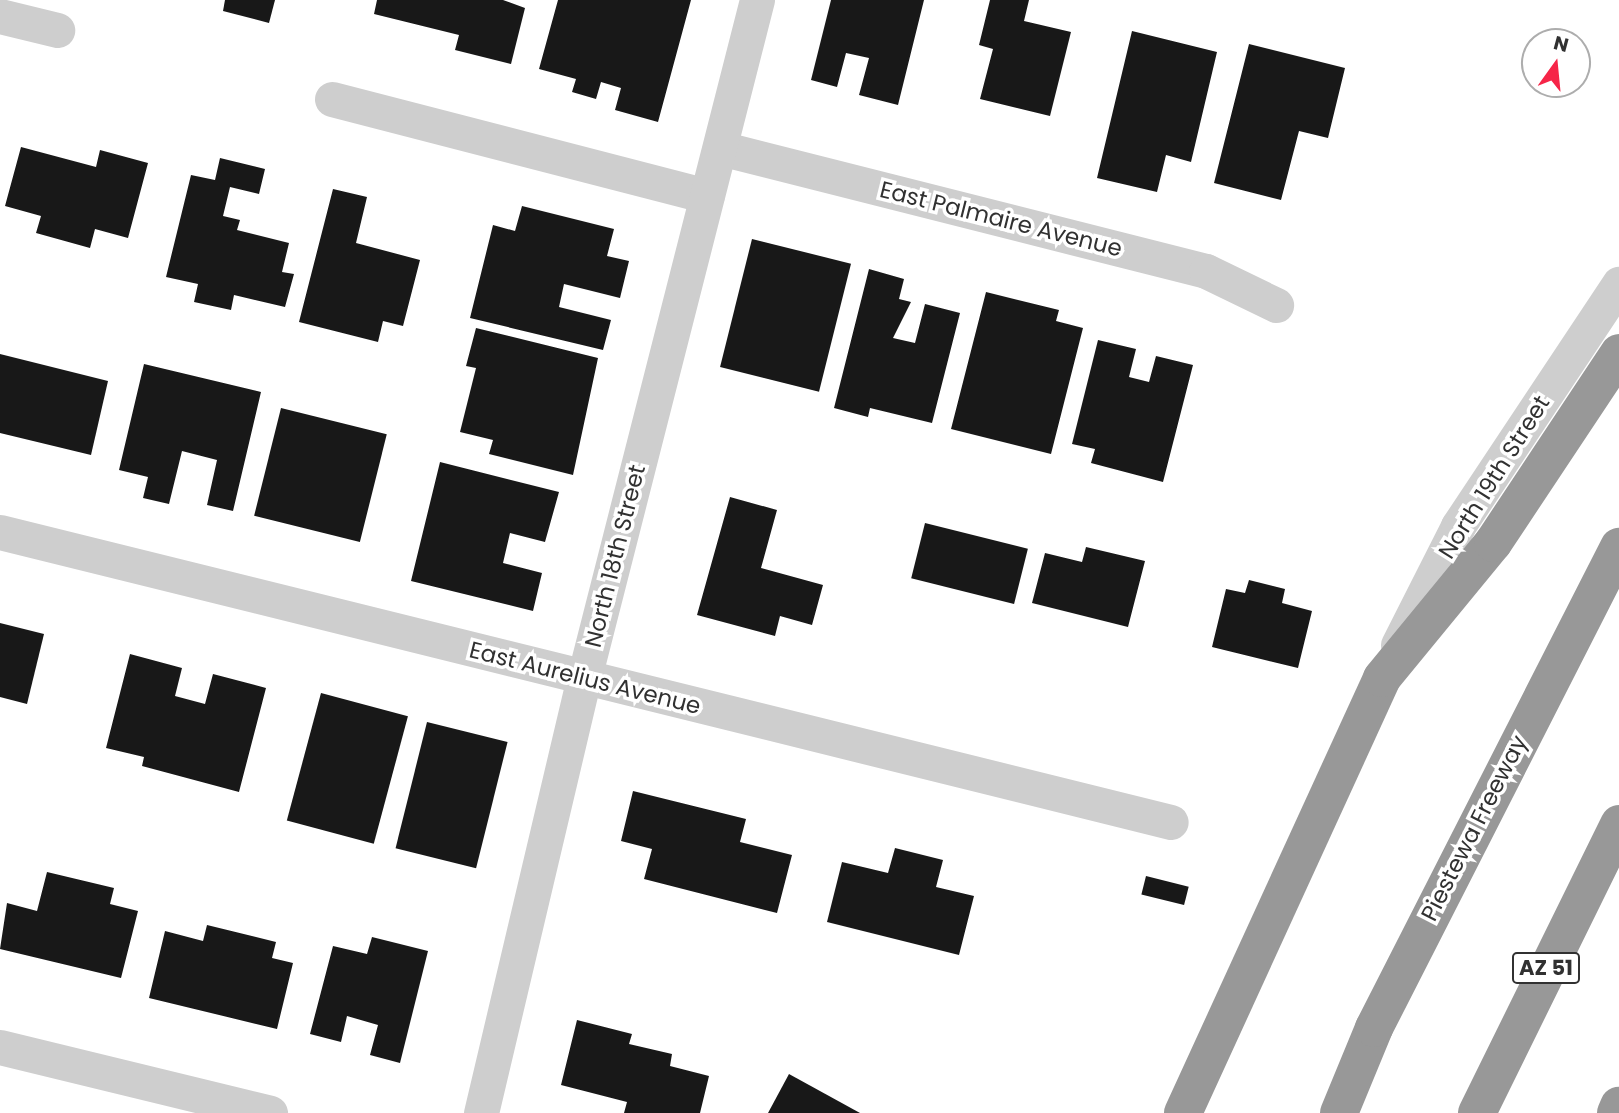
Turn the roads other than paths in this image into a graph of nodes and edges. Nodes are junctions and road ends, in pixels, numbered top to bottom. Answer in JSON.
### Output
{"nodes":[{"id":1,"x":757,"y":0,"type":"edge"},
{"id":2,"x":0,"y":16,"type":"edge"},
{"id":3,"x":57,"y":30,"type":"dead end"},
{"id":4,"x":331,"y":99,"type":"dead end"},
{"id":5,"x":720,"y":148,"type":"junction"},
{"id":6,"x":707,"y":196,"type":"junction"},
{"id":7,"x":1619,"y":284,"type":"edge"},
{"id":8,"x":1276,"y":305,"type":"dead end"},
{"id":9,"x":1619,"y":353,"type":"edge"},
{"id":10,"x":0,"y":532,"type":"edge"},
{"id":11,"x":1619,"y":547,"type":"edge"},
{"id":12,"x":584,"y":678,"type":"junction"},
{"id":13,"x":1382,"y":678,"type":"junction"},
{"id":14,"x":1171,"y":822,"type":"dead end"},
{"id":15,"x":1619,"y":824,"type":"edge"},
{"id":16,"x":0,"y":1047,"type":"edge"},
{"id":17,"x":1619,"y":1105,"type":"edge"},
{"id":18,"x":270,"y":1113,"type":"edge"},
{"id":19,"x":481,"y":1113,"type":"edge"},
{"id":20,"x":1183,"y":1113,"type":"edge"},
{"id":21,"x":1339,"y":1113,"type":"edge"},
{"id":22,"x":1477,"y":1113,"type":"edge"},
{"id":23,"x":1616,"y":1113,"type":"edge"}],
"edges":[{"from":1,"to":5,"type":"street","name":"North 18th Street"},
{"from":2,"to":3,"type":"street"},
{"from":4,"to":6,"type":"street"},
{"from":5,"to":6,"type":"street","name":"North 18th Street"},
{"from":5,"to":8,"type":"street","name":"East Palmaire Avenue"},
{"from":6,"to":12,"type":"street","name":"North 18th Street"},
{"from":7,"to":13,"type":"street","name":"North 19th Street"},
{"from":9,"to":13,"type":"highway"},
{"from":10,"to":12,"type":"street","name":"East Aurelius Avenue"},
{"from":11,"to":21,"type":"highway","name":"Piestewa Freeway"},
{"from":12,"to":14,"type":"street","name":"East Aurelius Avenue"},
{"from":12,"to":19,"type":"street","name":"North 18th Street"},
{"from":13,"to":20,"type":"highway"},
{"from":15,"to":22,"type":"highway","number":"AZ 51"},
{"from":16,"to":18,"type":"street"},
{"from":17,"to":23,"type":"highway"}]}
